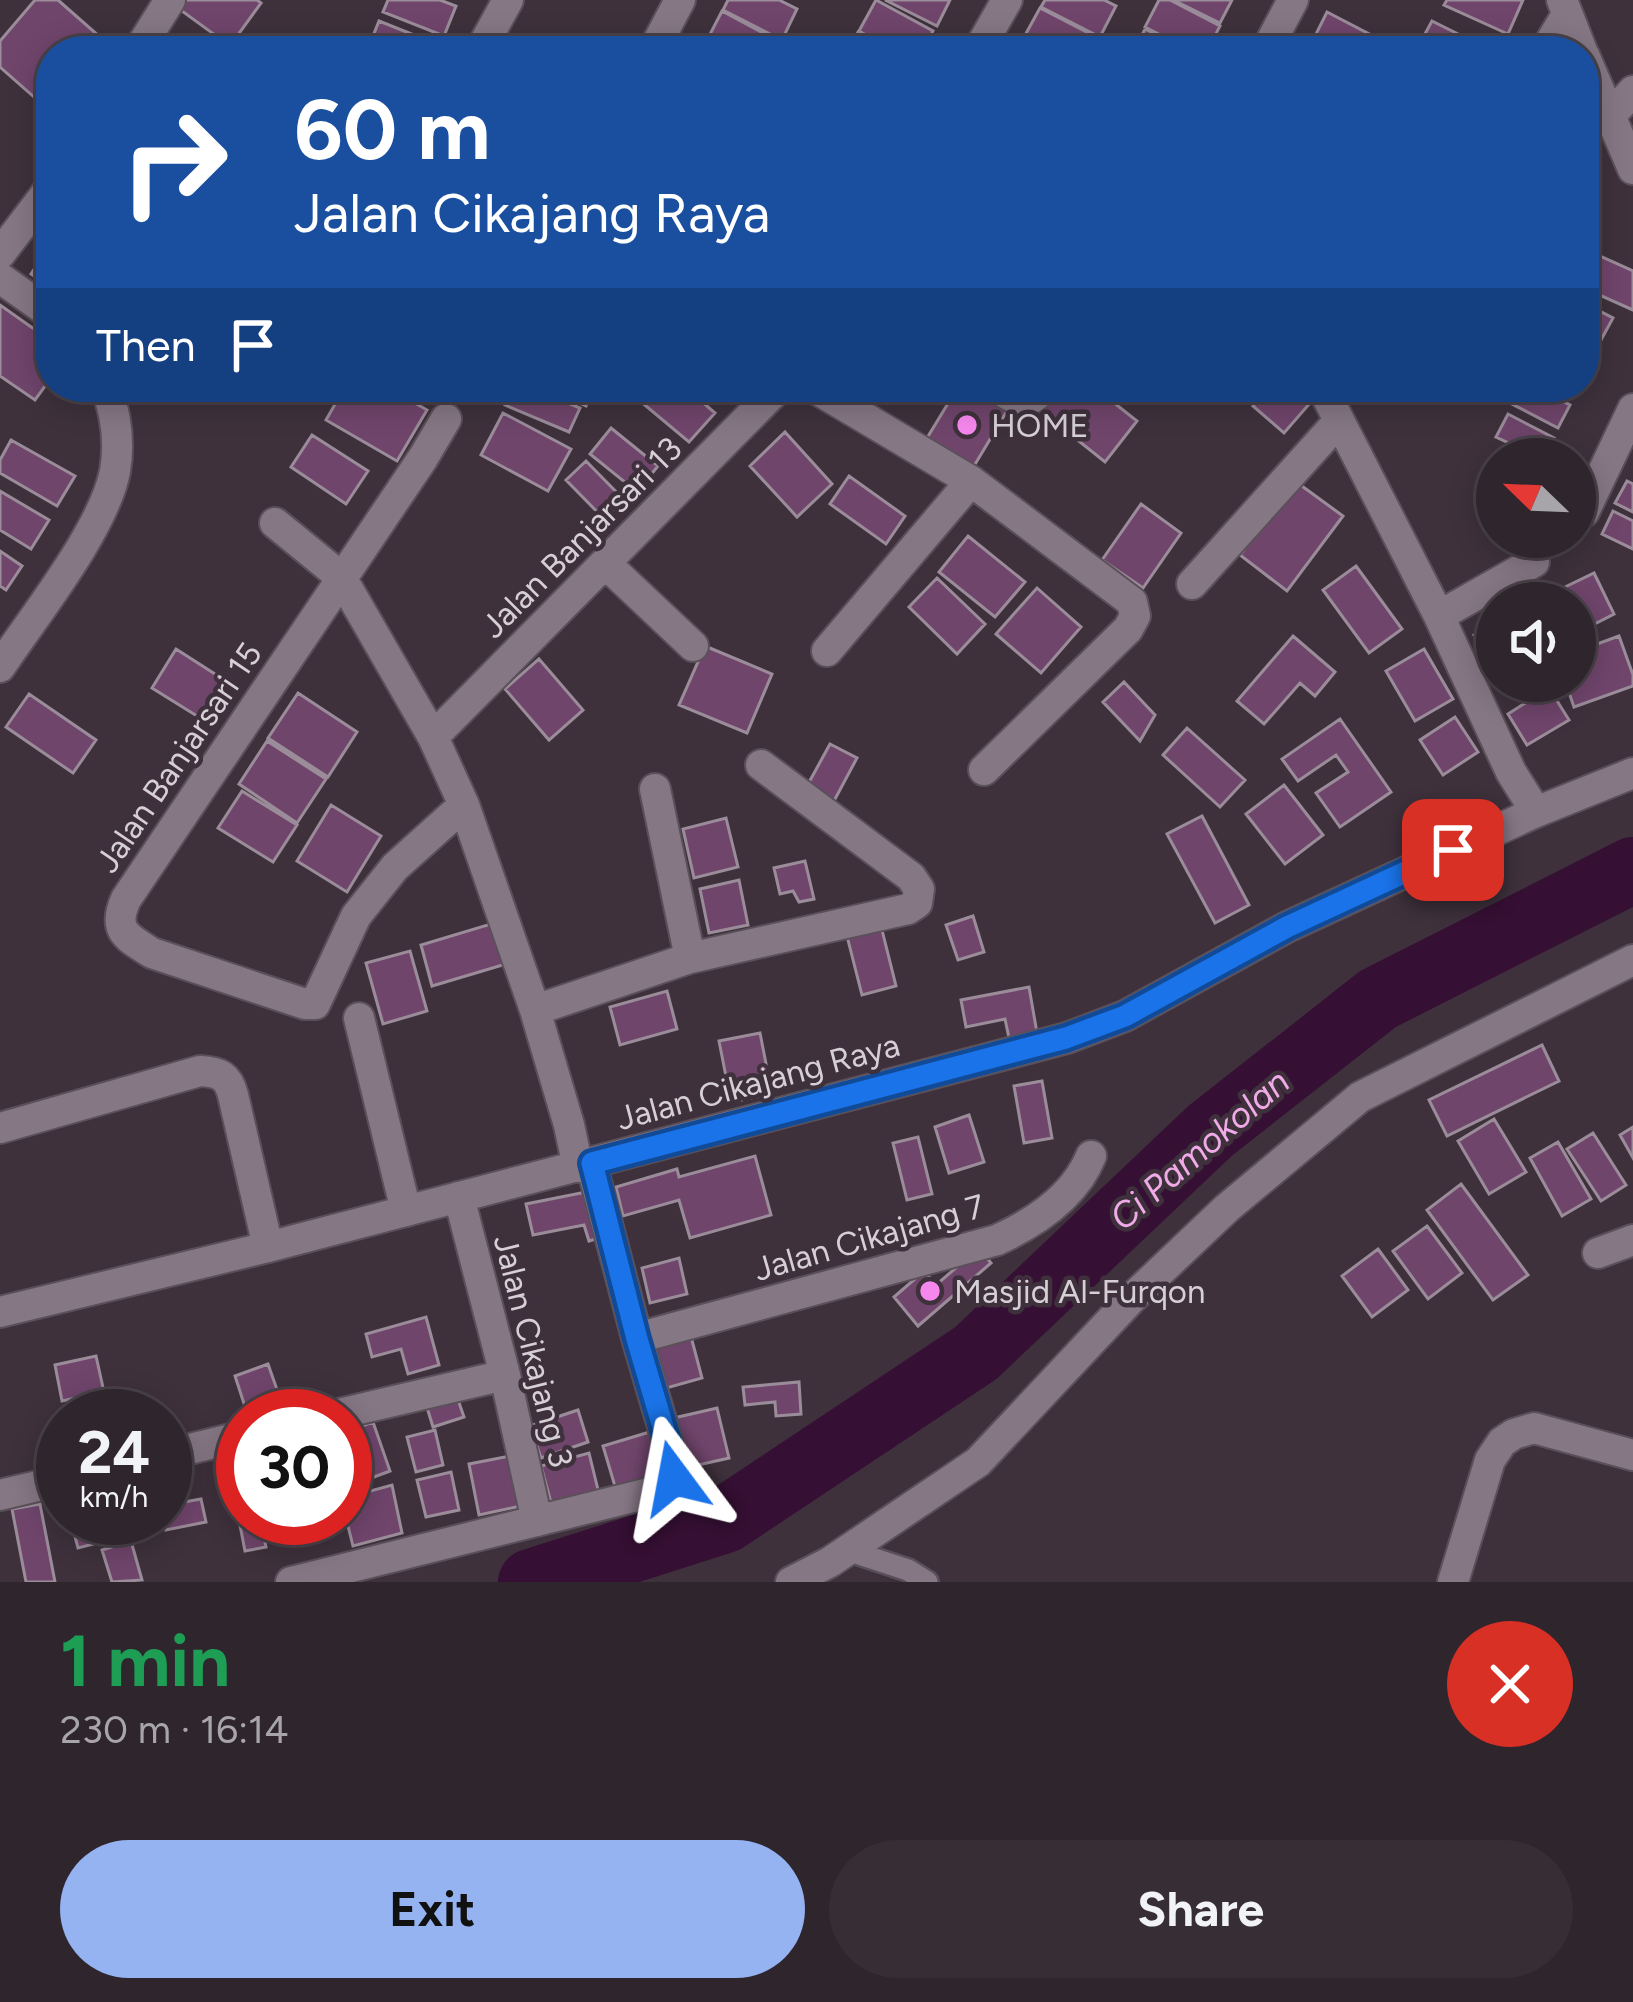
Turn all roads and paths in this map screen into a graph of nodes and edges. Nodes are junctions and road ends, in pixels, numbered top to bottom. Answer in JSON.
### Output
{"nodes":[{"id":1,"x":170,"y":0,"type":"edge"},
{"id":2,"x":508,"y":0,"type":"edge"},
{"id":3,"x":680,"y":0,"type":"edge"},
{"id":4,"x":1006,"y":0,"type":"edge"},
{"id":5,"x":1293,"y":0,"type":"edge"},
{"id":6,"x":1564,"y":8,"type":"edge"},
{"id":7,"x":147,"y":36,"type":"edge"},
{"id":8,"x":488,"y":36,"type":"edge"},
{"id":9,"x":661,"y":36,"type":"edge"},
{"id":10,"x":986,"y":36,"type":"edge"},
{"id":11,"x":1274,"y":36,"type":"edge"},
{"id":12,"x":1552,"y":36,"type":"edge"},
{"id":13,"x":1576,"y":36,"type":"edge"},
{"id":14,"x":1599,"y":88,"type":"edge"},
{"id":15,"x":1633,"y":91,"type":"edge"},
{"id":16,"x":1611,"y":115,"type":"junction"},
{"id":17,"x":1633,"y":169,"type":"edge"},
{"id":18,"x":36,"y":207,"type":"edge"},
{"id":19,"x":0,"y":254,"type":"edge"},
{"id":20,"x":0,"y":278,"type":"edge"},
{"id":21,"x":36,"y":303,"type":"edge"},
{"id":22,"x":112,"y":402,"type":"edge"},
{"id":23,"x":764,"y":402,"type":"edge"},
{"id":24,"x":838,"y":402,"type":"edge"},
{"id":25,"x":1329,"y":402,"type":"edge"},
{"id":26,"x":1633,"y":410,"type":"edge"},
{"id":27,"x":446,"y":419,"type":"dead end"},
{"id":28,"x":1338,"y":422,"type":"junction"},
{"id":29,"x":971,"y":481,"type":"junction"},
{"id":30,"x":1596,"y":487,"type":"edge"},
{"id":31,"x":275,"y":523,"type":"dead end"},
{"id":32,"x":1534,"y":562,"type":"dead end"},
{"id":33,"x":606,"y":565,"type":"junction"},
{"id":34,"x":341,"y":578,"type":"junction"},
{"id":35,"x":1192,"y":584,"type":"dead end"},
{"id":36,"x":1439,"y":616,"type":"junction"},
{"id":37,"x":693,"y":646,"type":"dead end"},
{"id":38,"x":826,"y":651,"type":"dead end"},
{"id":39,"x":0,"y":667,"type":"edge"},
{"id":40,"x":433,"y":737,"type":"junction"},
{"id":41,"x":761,"y":765,"type":"dead end"},
{"id":42,"x":984,"y":770,"type":"dead end"},
{"id":43,"x":1633,"y":773,"type":"edge"},
{"id":44,"x":655,"y":789,"type":"dead end"},
{"id":45,"x":464,"y":805,"type":"junction"},
{"id":46,"x":1536,"y":812,"type":"junction"},
{"id":47,"x":690,"y":958,"type":"junction"},
{"id":48,"x":1633,"y":961,"type":"edge"},
{"id":49,"x":535,"y":1010,"type":"junction"},
{"id":50,"x":358,"y":1018,"type":"dead end"},
{"id":51,"x":0,"y":1128,"type":"edge"},
{"id":52,"x":1091,"y":1156,"type":"dead end"},
{"id":53,"x":585,"y":1165,"type":"junction"},
{"id":54,"x":459,"y":1197,"type":"junction"},
{"id":55,"x":406,"y":1210,"type":"junction"},
{"id":56,"x":1633,"y":1240,"type":"edge"},
{"id":57,"x":268,"y":1247,"type":"junction"},
{"id":58,"x":1598,"y":1253,"type":"dead end"},
{"id":59,"x":0,"y":1312,"type":"edge"},
{"id":60,"x":637,"y":1339,"type":"junction"},
{"id":61,"x":505,"y":1375,"type":"junction"},
{"id":62,"x":372,"y":1406,"type":"edge"},
{"id":63,"x":1633,"y":1456,"type":"edge"},
{"id":64,"x":36,"y":1486,"type":"edge"},
{"id":65,"x":0,"y":1495,"type":"edge"},
{"id":66,"x":537,"y":1522,"type":"junction"},
{"id":67,"x":847,"y":1550,"type":"junction"},
{"id":68,"x":291,"y":1582,"type":"edge"},
{"id":69,"x":791,"y":1582,"type":"edge"},
{"id":70,"x":927,"y":1582,"type":"edge"},
{"id":71,"x":1453,"y":1582,"type":"edge"}],
"edges":[{"from":1,"to":7,"type":"street"},
{"from":2,"to":8,"type":"street"},
{"from":3,"to":9,"type":"street"},
{"from":4,"to":10,"type":"street"},
{"from":5,"to":11,"type":"street"},
{"from":6,"to":12,"type":"street"},
{"from":6,"to":13,"type":"street"},
{"from":14,"to":16,"type":"street"},
{"from":15,"to":16,"type":"street"},
{"from":16,"to":17,"type":"street"},
{"from":18,"to":19,"type":"street"},
{"from":20,"to":21,"type":"street"},
{"from":22,"to":39,"type":"street"},
{"from":23,"to":33,"type":"street","name":"Jalan Banjarsari 13"},
{"from":24,"to":29,"type":"street"},
{"from":25,"to":28,"type":"street"},
{"from":26,"to":30,"type":"street"},
{"from":27,"to":34,"type":"street"},
{"from":28,"to":35,"type":"street"},
{"from":28,"to":36,"type":"street"},
{"from":29,"to":38,"type":"street"},
{"from":29,"to":42,"type":"street"},
{"from":31,"to":34,"type":"street"},
{"from":32,"to":36,"type":"street"},
{"from":33,"to":37,"type":"street"},
{"from":33,"to":40,"type":"street","name":"Jalan Banjarsari 13"},
{"from":34,"to":40,"type":"street"},
{"from":34,"to":45,"type":"street","name":"Jalan Banjarsari 15"},
{"from":36,"to":46,"type":"street"},
{"from":40,"to":45,"type":"street"},
{"from":41,"to":47,"type":"street"},
{"from":43,"to":46,"type":"street","name":"Jalan Cikajang Raya"},
{"from":44,"to":47,"type":"street"},
{"from":45,"to":49,"type":"street"},
{"from":46,"to":53,"type":"street","name":"Jalan Cikajang Raya"},
{"from":47,"to":49,"type":"street"},
{"from":48,"to":67,"type":"street"},
{"from":49,"to":53,"type":"street"},
{"from":50,"to":55,"type":"street"},
{"from":51,"to":57,"type":"street"},
{"from":52,"to":60,"type":"street","name":"Jalan Cikajang 7"},
{"from":53,"to":54,"type":"street","name":"Jalan Cikajang Raya"},
{"from":53,"to":60,"type":"street"},
{"from":54,"to":55,"type":"street","name":"Jalan Cikajang Raya"},
{"from":54,"to":61,"type":"street","name":"Jalan Cikajang 3"},
{"from":55,"to":57,"type":"street","name":"Jalan Cikajang Raya"},
{"from":56,"to":58,"type":"street"},
{"from":57,"to":59,"type":"street","name":"Jalan Cikajang Raya"},
{"from":60,"to":66,"type":"street"},
{"from":61,"to":62,"type":"street"},
{"from":61,"to":66,"type":"street","name":"Jalan Cikajang 3"},
{"from":63,"to":71,"type":"street"},
{"from":64,"to":65,"type":"street"},
{"from":66,"to":68,"type":"street"},
{"from":67,"to":69,"type":"street"},
{"from":67,"to":70,"type":"lane"}]}
